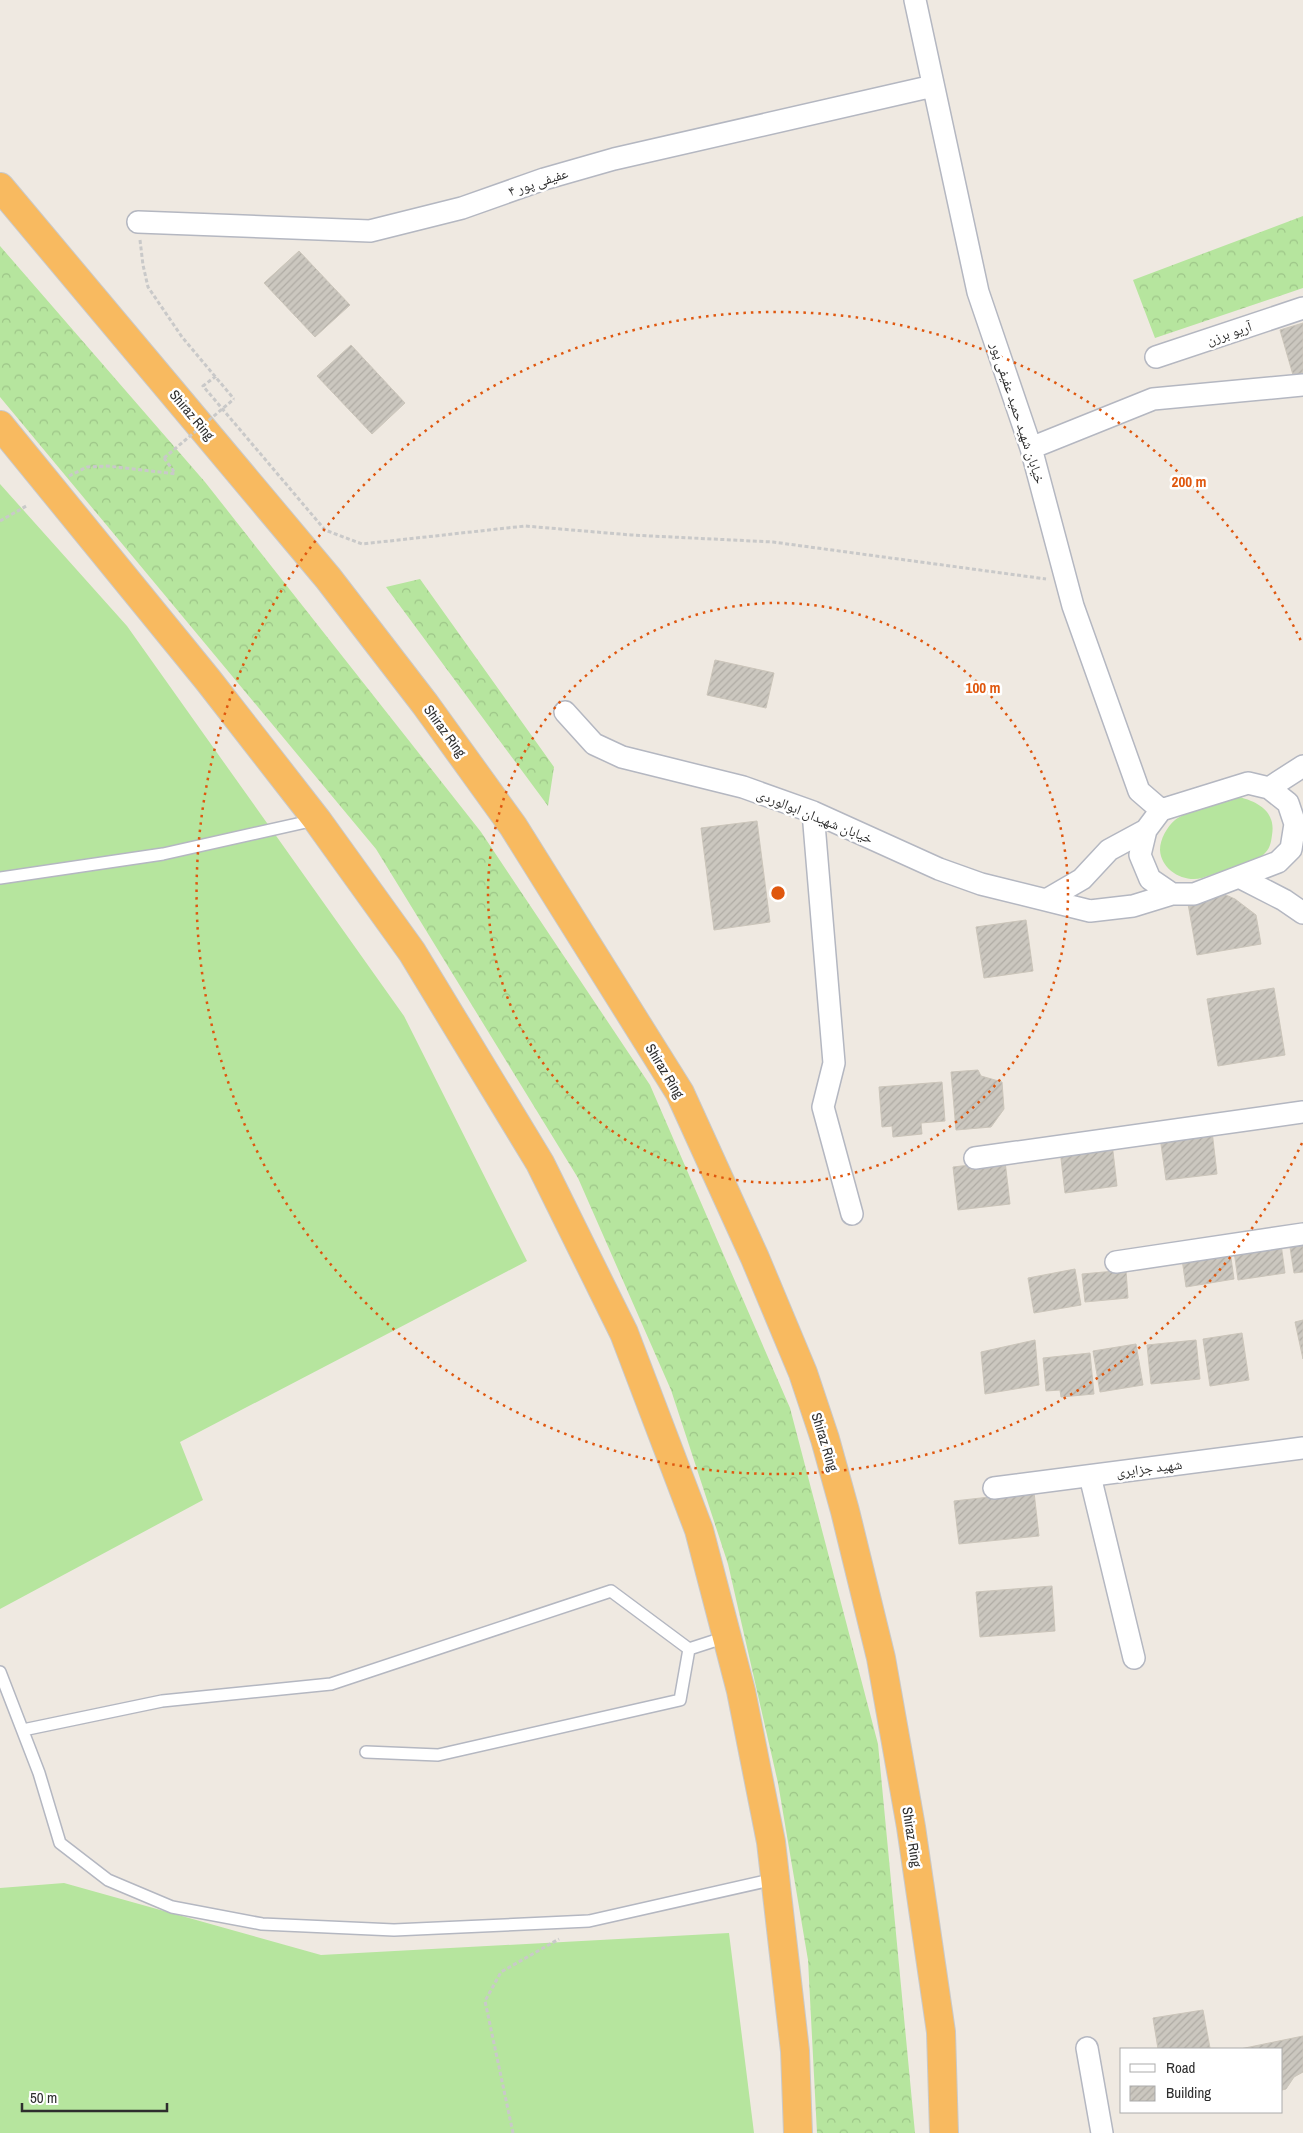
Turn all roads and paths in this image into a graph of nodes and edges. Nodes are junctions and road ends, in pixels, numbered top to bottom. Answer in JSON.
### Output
{"nodes":[{"id":1,"x":915,"y":0,"type":"edge"},
{"id":2,"x":933,"y":86,"type":"junction"},
{"id":3,"x":0,"y":187,"type":"edge"},
{"id":4,"x":138,"y":222,"type":"joint"},
{"id":5,"x":1303,"y":308,"type":"edge"},
{"id":6,"x":1156,"y":357,"type":"dead end"},
{"id":7,"x":216,"y":376,"type":"junction"},
{"id":8,"x":1303,"y":385,"type":"edge"},
{"id":9,"x":0,"y":425,"type":"edge"},
{"id":10,"x":1031,"y":448,"type":"junction"},
{"id":11,"x":66,"y":477,"type":"dead end"},
{"id":12,"x":28,"y":506,"type":"dead end"},
{"id":13,"x":0,"y":521,"type":"edge"},
{"id":14,"x":1067,"y":582,"type":"junction"},
{"id":15,"x":565,"y":712,"type":"dead end"},
{"id":16,"x":1303,"y":766,"type":"edge"},
{"id":17,"x":1270,"y":788,"type":"junction"},
{"id":18,"x":1161,"y":810,"type":"junction"},
{"id":19,"x":813,"y":812,"type":"junction"},
{"id":20,"x":317,"y":820,"type":"junction"},
{"id":21,"x":1146,"y":830,"type":"junction"},
{"id":22,"x":1299,"y":831,"type":"edge"},
{"id":23,"x":1239,"y":877,"type":"junction"},
{"id":24,"x":0,"y":878,"type":"edge"},
{"id":25,"x":1172,"y":894,"type":"junction"},
{"id":26,"x":1046,"y":900,"type":"junction"},
{"id":27,"x":1303,"y":913,"type":"edge"},
{"id":28,"x":1303,"y":1112,"type":"edge"},
{"id":29,"x":975,"y":1158,"type":"dead end"},
{"id":30,"x":852,"y":1214,"type":"dead end"},
{"id":31,"x":1303,"y":1234,"type":"edge"},
{"id":32,"x":1116,"y":1262,"type":"dead end"},
{"id":33,"x":1303,"y":1448,"type":"edge"},
{"id":34,"x":1090,"y":1476,"type":"junction"},
{"id":35,"x":994,"y":1488,"type":"dead end"},
{"id":36,"x":726,"y":1637,"type":"junction"},
{"id":37,"x":689,"y":1649,"type":"junction"},
{"id":38,"x":1134,"y":1658,"type":"dead end"},
{"id":39,"x":0,"y":1672,"type":"edge"},
{"id":40,"x":22,"y":1730,"type":"junction"},
{"id":41,"x":366,"y":1752,"type":"dead end"},
{"id":42,"x":776,"y":1879,"type":"junction"},
{"id":43,"x":589,"y":1921,"type":"junction"},
{"id":44,"x":1087,"y":2048,"type":"dead end"},
{"id":45,"x":513,"y":2133,"type":"edge"},
{"id":46,"x":798,"y":2133,"type":"edge"},
{"id":47,"x":944,"y":2133,"type":"edge"},
{"id":48,"x":1102,"y":2133,"type":"edge"}],
"edges":[{"from":1,"to":2,"type":"street","name":"خیابان شهید حمید عفیفی پور"},
{"from":2,"to":4,"type":"street","name":"عفیفی پور ۴"},
{"from":2,"to":10,"type":"street","name":"خیابان شهید حمید عفیفی پور"},
{"from":3,"to":47,"type":"highway","name":"Shiraz Ring"},
{"from":4,"to":7,"type":"path"},
{"from":5,"to":6,"type":"street","name":"آریو برزن"},
{"from":7,"to":11,"type":"path","bridge":true},
{"from":7,"to":14,"type":"path"},
{"from":8,"to":10,"type":"street"},
{"from":9,"to":20,"type":"highway"},
{"from":10,"to":14,"type":"street","name":"خیابان شهید حمید عفیفی پور"},
{"from":12,"to":13,"type":"path"},
{"from":14,"to":18,"type":"street","name":"خیابان شهید حمید عفیفی پور"},
{"from":15,"to":19,"type":"street","name":"خیابان شهیدان ابوالوردی"},
{"from":16,"to":17,"type":"street"},
{"from":17,"to":18,"type":"street"},
{"from":17,"to":22,"type":"street"},
{"from":18,"to":21,"type":"street"},
{"from":19,"to":26,"type":"street","name":"خیابان شهیدان ابوالوردی"},
{"from":19,"to":30,"type":"street"},
{"from":20,"to":24,"type":"lane"},
{"from":20,"to":36,"type":"highway"},
{"from":21,"to":25,"type":"street"},
{"from":21,"to":26,"type":"street"},
{"from":22,"to":23,"type":"street"},
{"from":23,"to":25,"type":"street"},
{"from":23,"to":27,"type":"street"},
{"from":25,"to":26,"type":"street","name":"خیابان شهیدان ابوالوردی"},
{"from":28,"to":29,"type":"street"},
{"from":31,"to":32,"type":"street"},
{"from":33,"to":34,"type":"street","name":"شهید جزایری"},
{"from":34,"to":35,"type":"street","name":"شهید جزایری"},
{"from":34,"to":38,"type":"street"},
{"from":36,"to":37,"type":"lane"},
{"from":36,"to":42,"type":"highway"},
{"from":37,"to":40,"type":"lane"},
{"from":37,"to":41,"type":"lane"},
{"from":39,"to":40,"type":"lane"},
{"from":40,"to":43,"type":"lane"},
{"from":42,"to":43,"type":"lane"},
{"from":42,"to":46,"type":"highway"},
{"from":43,"to":45,"type":"path"},
{"from":44,"to":48,"type":"street"}]}
